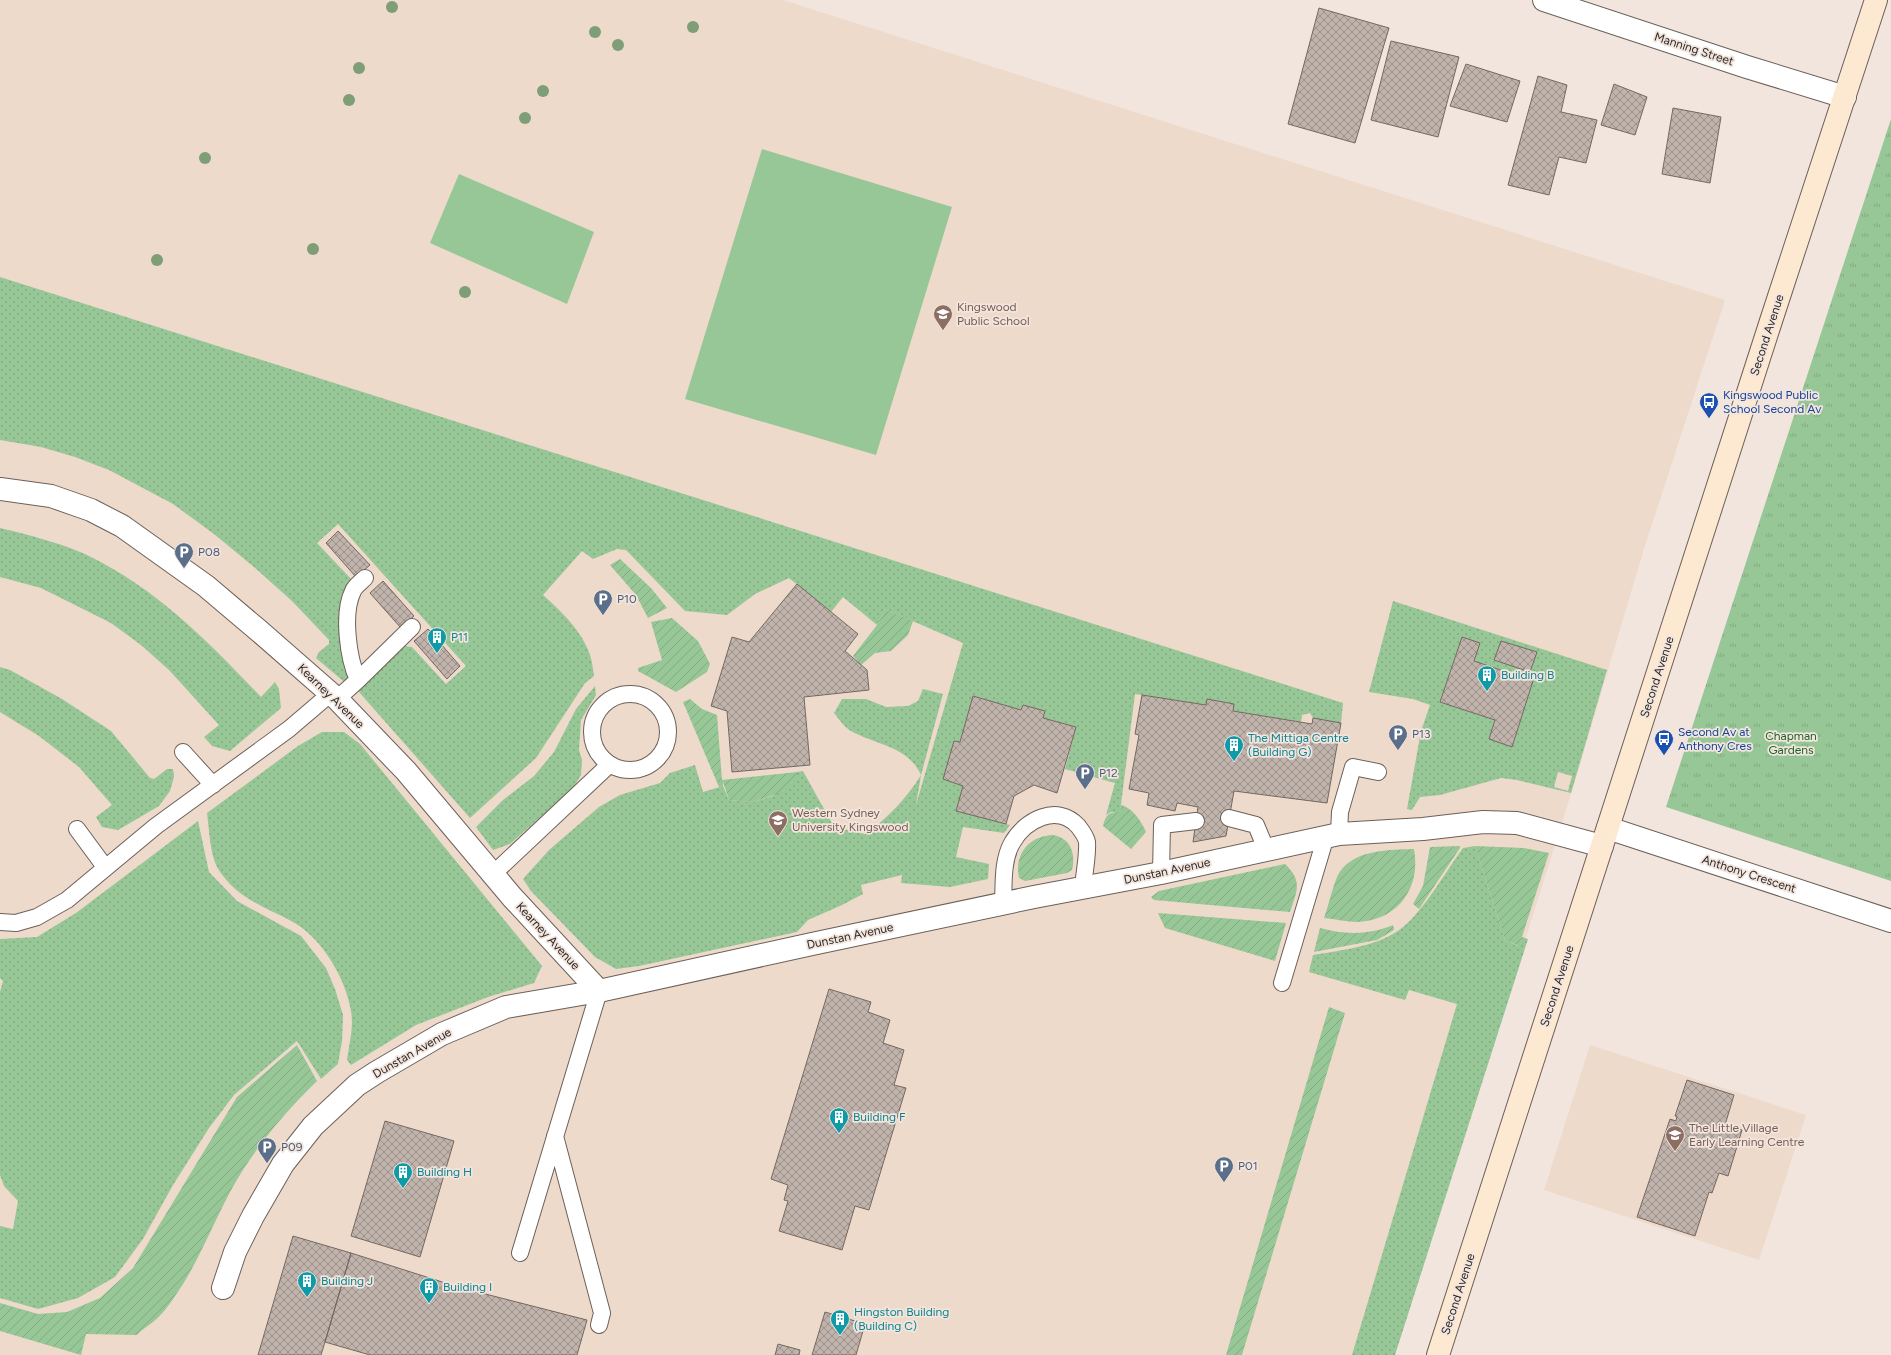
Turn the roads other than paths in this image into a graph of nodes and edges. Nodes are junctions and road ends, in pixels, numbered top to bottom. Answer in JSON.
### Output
{"nodes":[{"id":1,"x":1544,"y":0,"type":"edge"},
{"id":2,"x":1876,"y":0,"type":"edge"},
{"id":3,"x":1845,"y":97,"type":"junction"},
{"id":4,"x":0,"y":489,"type":"edge"},
{"id":5,"x":368,"y":579,"type":"dead end"},
{"id":6,"x":414,"y":628,"type":"dead end"},
{"id":7,"x":358,"y":680,"type":"junction"},
{"id":8,"x":334,"y":697,"type":"junction"},
{"id":9,"x":183,"y":752,"type":"dead end"},
{"id":10,"x":609,"y":765,"type":"junction"},
{"id":11,"x":1378,"y":772,"type":"dead end"},
{"id":12,"x":213,"y":785,"type":"junction"},
{"id":13,"x":1229,"y":818,"type":"dead end"},
{"id":14,"x":1196,"y":821,"type":"dead end"},
{"id":15,"x":77,"y":829,"type":"dead end"},
{"id":16,"x":1332,"y":835,"type":"junction"},
{"id":17,"x":1605,"y":837,"type":"junction"},
{"id":18,"x":1266,"y":849,"type":"junction"},
{"id":19,"x":105,"y":867,"type":"junction"},
{"id":20,"x":1161,"y":873,"type":"junction"},
{"id":21,"x":493,"y":874,"type":"junction"},
{"id":22,"x":1083,"y":888,"type":"junction"},
{"id":23,"x":1003,"y":903,"type":"junction"},
{"id":24,"x":1891,"y":921,"type":"edge"},
{"id":25,"x":0,"y":922,"type":"edge"},
{"id":26,"x":1282,"y":983,"type":"dead end"},
{"id":27,"x":599,"y":990,"type":"junction"},
{"id":28,"x":555,"y":1136,"type":"junction"},
{"id":29,"x":520,"y":1253,"type":"dead end"},
{"id":30,"x":222,"y":1288,"type":"dead end"},
{"id":31,"x":599,"y":1325,"type":"dead end"},
{"id":32,"x":1438,"y":1355,"type":"edge"}],
"edges":[{"from":1,"to":3,"type":"street","name":"Manning Street"},
{"from":2,"to":3,"type":"street","name":"Second Avenue"},
{"from":3,"to":17,"type":"street","name":"Second Avenue"},
{"from":4,"to":8,"type":"street","name":"Kearney Avenue"},
{"from":5,"to":7,"type":"lane"},
{"from":6,"to":7,"type":"lane"},
{"from":7,"to":8,"type":"lane"},
{"from":8,"to":12,"type":"lane"},
{"from":8,"to":21,"type":"street","name":"Kearney Avenue"},
{"from":9,"to":12,"type":"lane"},
{"from":10,"to":10,"type":"lane"},
{"from":10,"to":21,"type":"lane"},
{"from":11,"to":16,"type":"lane"},
{"from":12,"to":19,"type":"lane"},
{"from":13,"to":18,"type":"lane"},
{"from":14,"to":20,"type":"lane"},
{"from":15,"to":19,"type":"lane"},
{"from":16,"to":17,"type":"street","name":"Dunstan Avenue"},
{"from":16,"to":18,"type":"street","name":"Dunstan Avenue"},
{"from":16,"to":26,"type":"lane"},
{"from":17,"to":24,"type":"street","name":"Anthony Crescent"},
{"from":17,"to":32,"type":"street","name":"Second Avenue"},
{"from":18,"to":20,"type":"street","name":"Dunstan Avenue"},
{"from":19,"to":25,"type":"lane"},
{"from":20,"to":22,"type":"street","name":"Dunstan Avenue"},
{"from":21,"to":27,"type":"street","name":"Kearney Avenue"},
{"from":22,"to":23,"type":"street","name":"Dunstan Avenue"},
{"from":22,"to":23,"type":"lane"},
{"from":23,"to":27,"type":"street","name":"Dunstan Avenue"},
{"from":27,"to":28,"type":"lane"},
{"from":27,"to":30,"type":"street","name":"Dunstan Avenue"},
{"from":28,"to":29,"type":"lane"},
{"from":28,"to":31,"type":"lane"}]}
